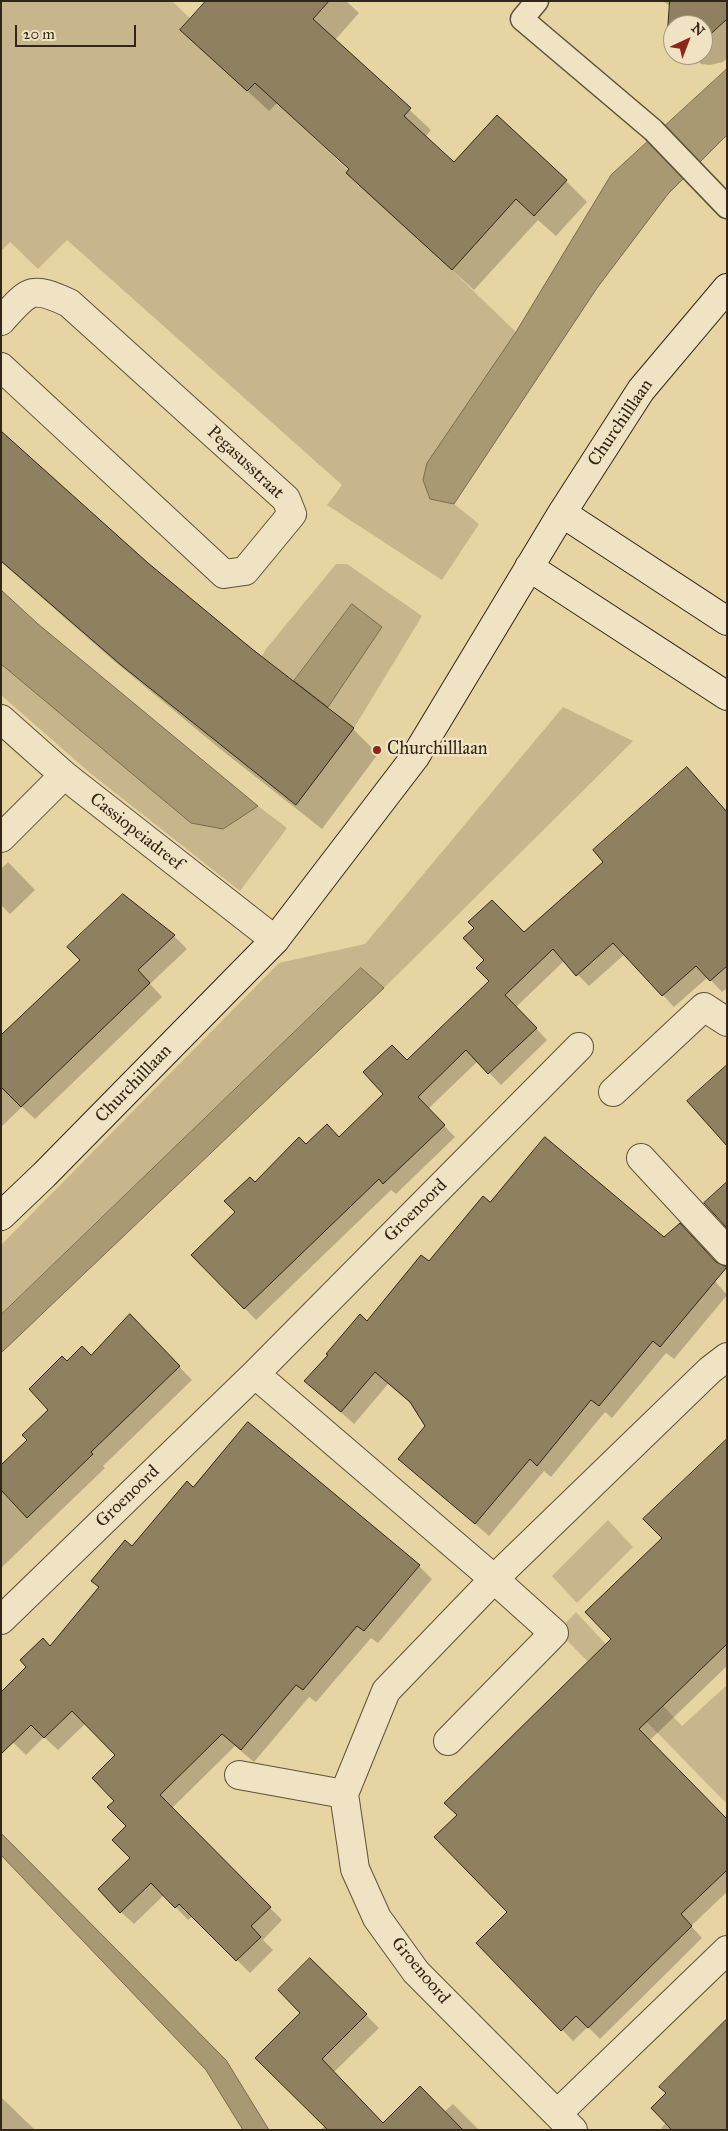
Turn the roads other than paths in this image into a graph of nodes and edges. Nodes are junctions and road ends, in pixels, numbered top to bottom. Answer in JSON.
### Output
{"nodes":[{"id":1,"x":536,"y":1,"type":"edge"},
{"id":2,"x":727,"y":207,"type":"edge"},
{"id":3,"x":727,"y":288,"type":"edge"},
{"id":4,"x":1,"y":321,"type":"edge"},
{"id":5,"x":1,"y":367,"type":"edge"},
{"id":6,"x":562,"y":513,"type":"junction"},
{"id":7,"x":529,"y":567,"type":"junction"},
{"id":8,"x":727,"y":621,"type":"edge"},
{"id":9,"x":727,"y":696,"type":"edge"},
{"id":10,"x":1,"y":719,"type":"edge"},
{"id":11,"x":64,"y":775,"type":"junction"},
{"id":12,"x":1,"y":838,"type":"edge"},
{"id":13,"x":275,"y":940,"type":"junction"},
{"id":14,"x":727,"y":1022,"type":"edge"},
{"id":15,"x":578,"y":1047,"type":"dead end"},
{"id":16,"x":613,"y":1092,"type":"dead end"},
{"id":17,"x":641,"y":1158,"type":"dead end"},
{"id":18,"x":1,"y":1216,"type":"edge"},
{"id":19,"x":727,"y":1251,"type":"edge"},
{"id":20,"x":727,"y":1357,"type":"edge"},
{"id":21,"x":255,"y":1374,"type":"junction"},
{"id":22,"x":494,"y":1579,"type":"junction"},
{"id":23,"x":1,"y":1620,"type":"edge"},
{"id":24,"x":448,"y":1741,"type":"dead end"},
{"id":25,"x":239,"y":1775,"type":"dead end"},
{"id":26,"x":344,"y":1794,"type":"junction"},
{"id":27,"x":727,"y":1950,"type":"edge"},
{"id":28,"x":565,"y":2122,"type":"edge"}],
"edges":[{"from":1,"to":2,"type":"lane"},
{"from":3,"to":6,"type":"street","name":"Churchilllaan"},
{"from":4,"to":5,"type":"street","name":"Pegasusstraat"},
{"from":6,"to":7,"type":"street","name":"Churchilllaan"},
{"from":6,"to":8,"type":"street"},
{"from":7,"to":9,"type":"street"},
{"from":7,"to":13,"type":"street","name":"Churchilllaan"},
{"from":10,"to":11,"type":"street","name":"Cassiopeiadreef"},
{"from":11,"to":12,"type":"street"},
{"from":11,"to":13,"type":"street","name":"Cassiopeiadreef"},
{"from":13,"to":18,"type":"street","name":"Churchilllaan"},
{"from":14,"to":16,"type":"street"},
{"from":15,"to":21,"type":"street","name":"Groenoord"},
{"from":17,"to":19,"type":"street"},
{"from":20,"to":22,"type":"street"},
{"from":21,"to":22,"type":"street"},
{"from":21,"to":23,"type":"street","name":"Groenoord"},
{"from":22,"to":24,"type":"street"},
{"from":22,"to":26,"type":"street"},
{"from":25,"to":26,"type":"street"},
{"from":26,"to":28,"type":"street","name":"Groenoord"},
{"from":27,"to":28,"type":"street","name":"Groenoord"}]}
